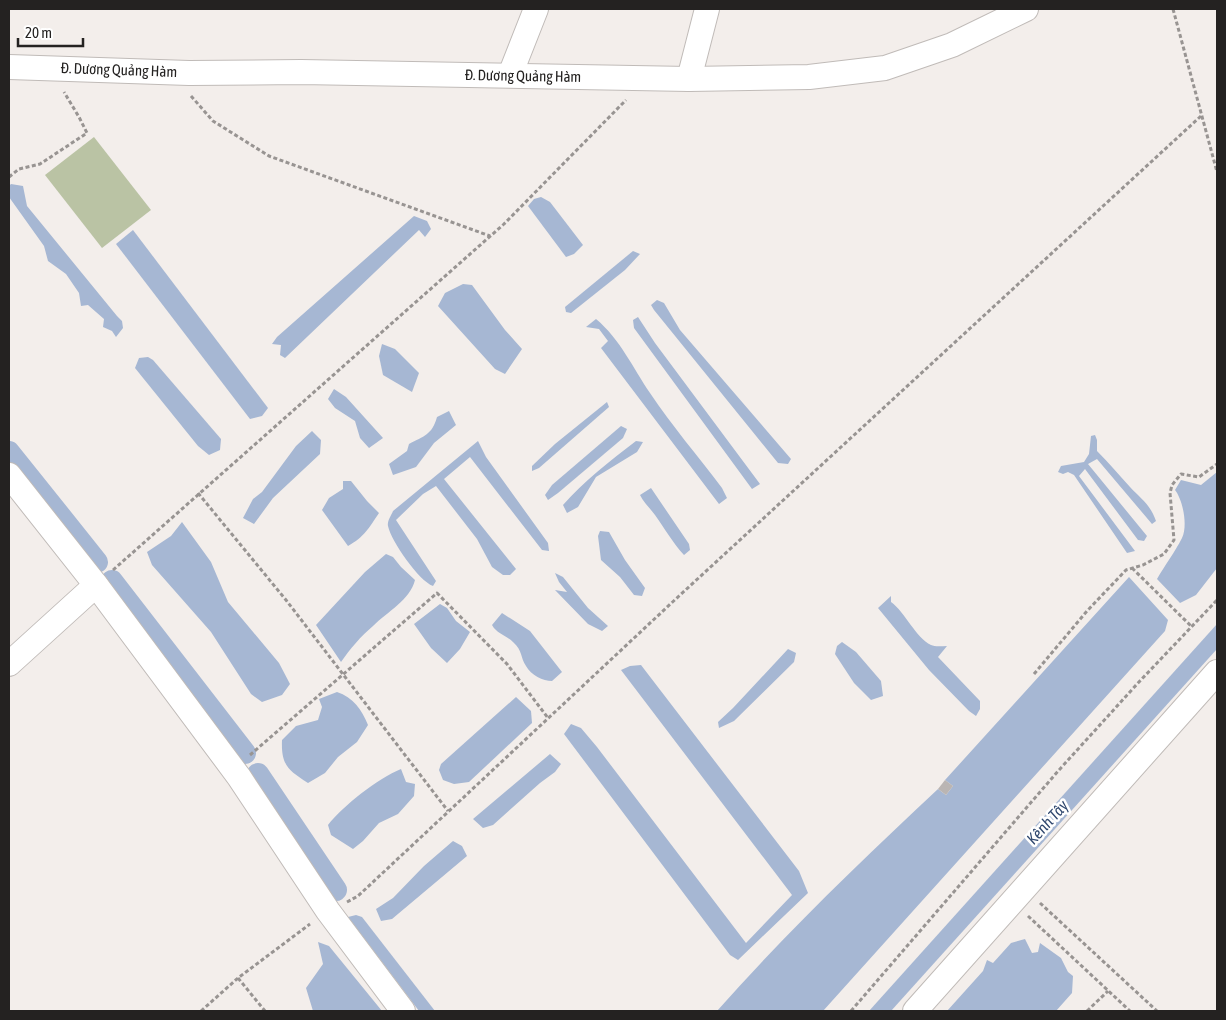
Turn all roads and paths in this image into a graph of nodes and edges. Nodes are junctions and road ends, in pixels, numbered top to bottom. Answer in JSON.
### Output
{"nodes":[{"id":1,"x":536,"y":9,"type":"edge"},
{"id":2,"x":707,"y":9,"type":"edge"},
{"id":3,"x":1026,"y":9,"type":"edge"},
{"id":4,"x":1173,"y":9,"type":"edge"},
{"id":5,"x":9,"y":67,"type":"edge"},
{"id":6,"x":49,"y":68,"type":"junction"},
{"id":7,"x":171,"y":72,"type":"junction"},
{"id":8,"x":510,"y":76,"type":"junction"},
{"id":9,"x":648,"y":78,"type":"junction"},
{"id":10,"x":689,"y":79,"type":"junction"},
{"id":11,"x":1201,"y":116,"type":"junction"},
{"id":12,"x":1217,"y":172,"type":"edge"},
{"id":13,"x":9,"y":177,"type":"edge"},
{"id":14,"x":490,"y":236,"type":"junction"},
{"id":15,"x":1217,"y":464,"type":"edge"},
{"id":16,"x":9,"y":475,"type":"edge"},
{"id":17,"x":198,"y":493,"type":"junction"},
{"id":18,"x":1132,"y":568,"type":"junction"},
{"id":19,"x":96,"y":585,"type":"junction"},
{"id":20,"x":1217,"y":600,"type":"edge"},
{"id":21,"x":1192,"y":626,"type":"junction"},
{"id":22,"x":9,"y":664,"type":"edge"},
{"id":23,"x":1217,"y":672,"type":"edge"},
{"id":24,"x":343,"y":674,"type":"junction"},
{"id":25,"x":1034,"y":674,"type":"dead end"},
{"id":26,"x":548,"y":718,"type":"junction"},
{"id":27,"x":239,"y":777,"type":"junction"},
{"id":28,"x":448,"y":811,"type":"junction"},
{"id":29,"x":1019,"y":895,"type":"junction"},
{"id":30,"x":328,"y":911,"type":"junction"},
{"id":31,"x":238,"y":978,"type":"junction"},
{"id":32,"x":1108,"y":991,"type":"junction"},
{"id":33,"x":201,"y":1011,"type":"edge"},
{"id":34,"x":265,"y":1011,"type":"edge"},
{"id":35,"x":403,"y":1011,"type":"edge"},
{"id":36,"x":851,"y":1011,"type":"edge"},
{"id":37,"x":916,"y":1011,"type":"edge"},
{"id":38,"x":1088,"y":1011,"type":"edge"},
{"id":39,"x":1130,"y":1011,"type":"edge"},
{"id":40,"x":1157,"y":1011,"type":"edge"}],
"edges":[{"from":1,"to":8,"type":"street"},
{"from":2,"to":10,"type":"street"},
{"from":3,"to":10,"type":"street","name":"Đ. Dương Quảng Hàm"},
{"from":4,"to":11,"type":"path"},
{"from":5,"to":6,"type":"street","name":"Đ. Dương Quảng Hàm"},
{"from":6,"to":7,"type":"street","name":"Đ. Dương Quảng Hàm"},
{"from":6,"to":13,"type":"path"},
{"from":7,"to":8,"type":"street","name":"Đ. Dương Quảng Hàm"},
{"from":7,"to":14,"type":"path"},
{"from":8,"to":9,"type":"street","name":"Đ. Dương Quảng Hàm"},
{"from":9,"to":10,"type":"street","name":"Đ. Dương Quảng Hàm"},
{"from":9,"to":14,"type":"path"},
{"from":11,"to":12,"type":"path"},
{"from":11,"to":26,"type":"path"},
{"from":14,"to":17,"type":"path"},
{"from":15,"to":18,"type":"path"},
{"from":16,"to":19,"type":"street"},
{"from":17,"to":19,"type":"path"},
{"from":17,"to":24,"type":"path"},
{"from":18,"to":21,"type":"path"},
{"from":18,"to":25,"type":"path"},
{"from":19,"to":22,"type":"street"},
{"from":19,"to":27,"type":"street"},
{"from":20,"to":21,"type":"path"},
{"from":21,"to":36,"type":"path"},
{"from":23,"to":29,"type":"street"},
{"from":24,"to":26,"type":"path"},
{"from":24,"to":27,"type":"path"},
{"from":24,"to":28,"type":"path"},
{"from":26,"to":28,"type":"path"},
{"from":27,"to":30,"type":"street"},
{"from":28,"to":30,"type":"path"},
{"from":29,"to":32,"type":"path"},
{"from":29,"to":37,"type":"street"},
{"from":29,"to":40,"type":"path"},
{"from":30,"to":31,"type":"path"},
{"from":30,"to":35,"type":"street"},
{"from":31,"to":33,"type":"path"},
{"from":31,"to":34,"type":"path"},
{"from":32,"to":38,"type":"path"},
{"from":32,"to":39,"type":"path"}]}
